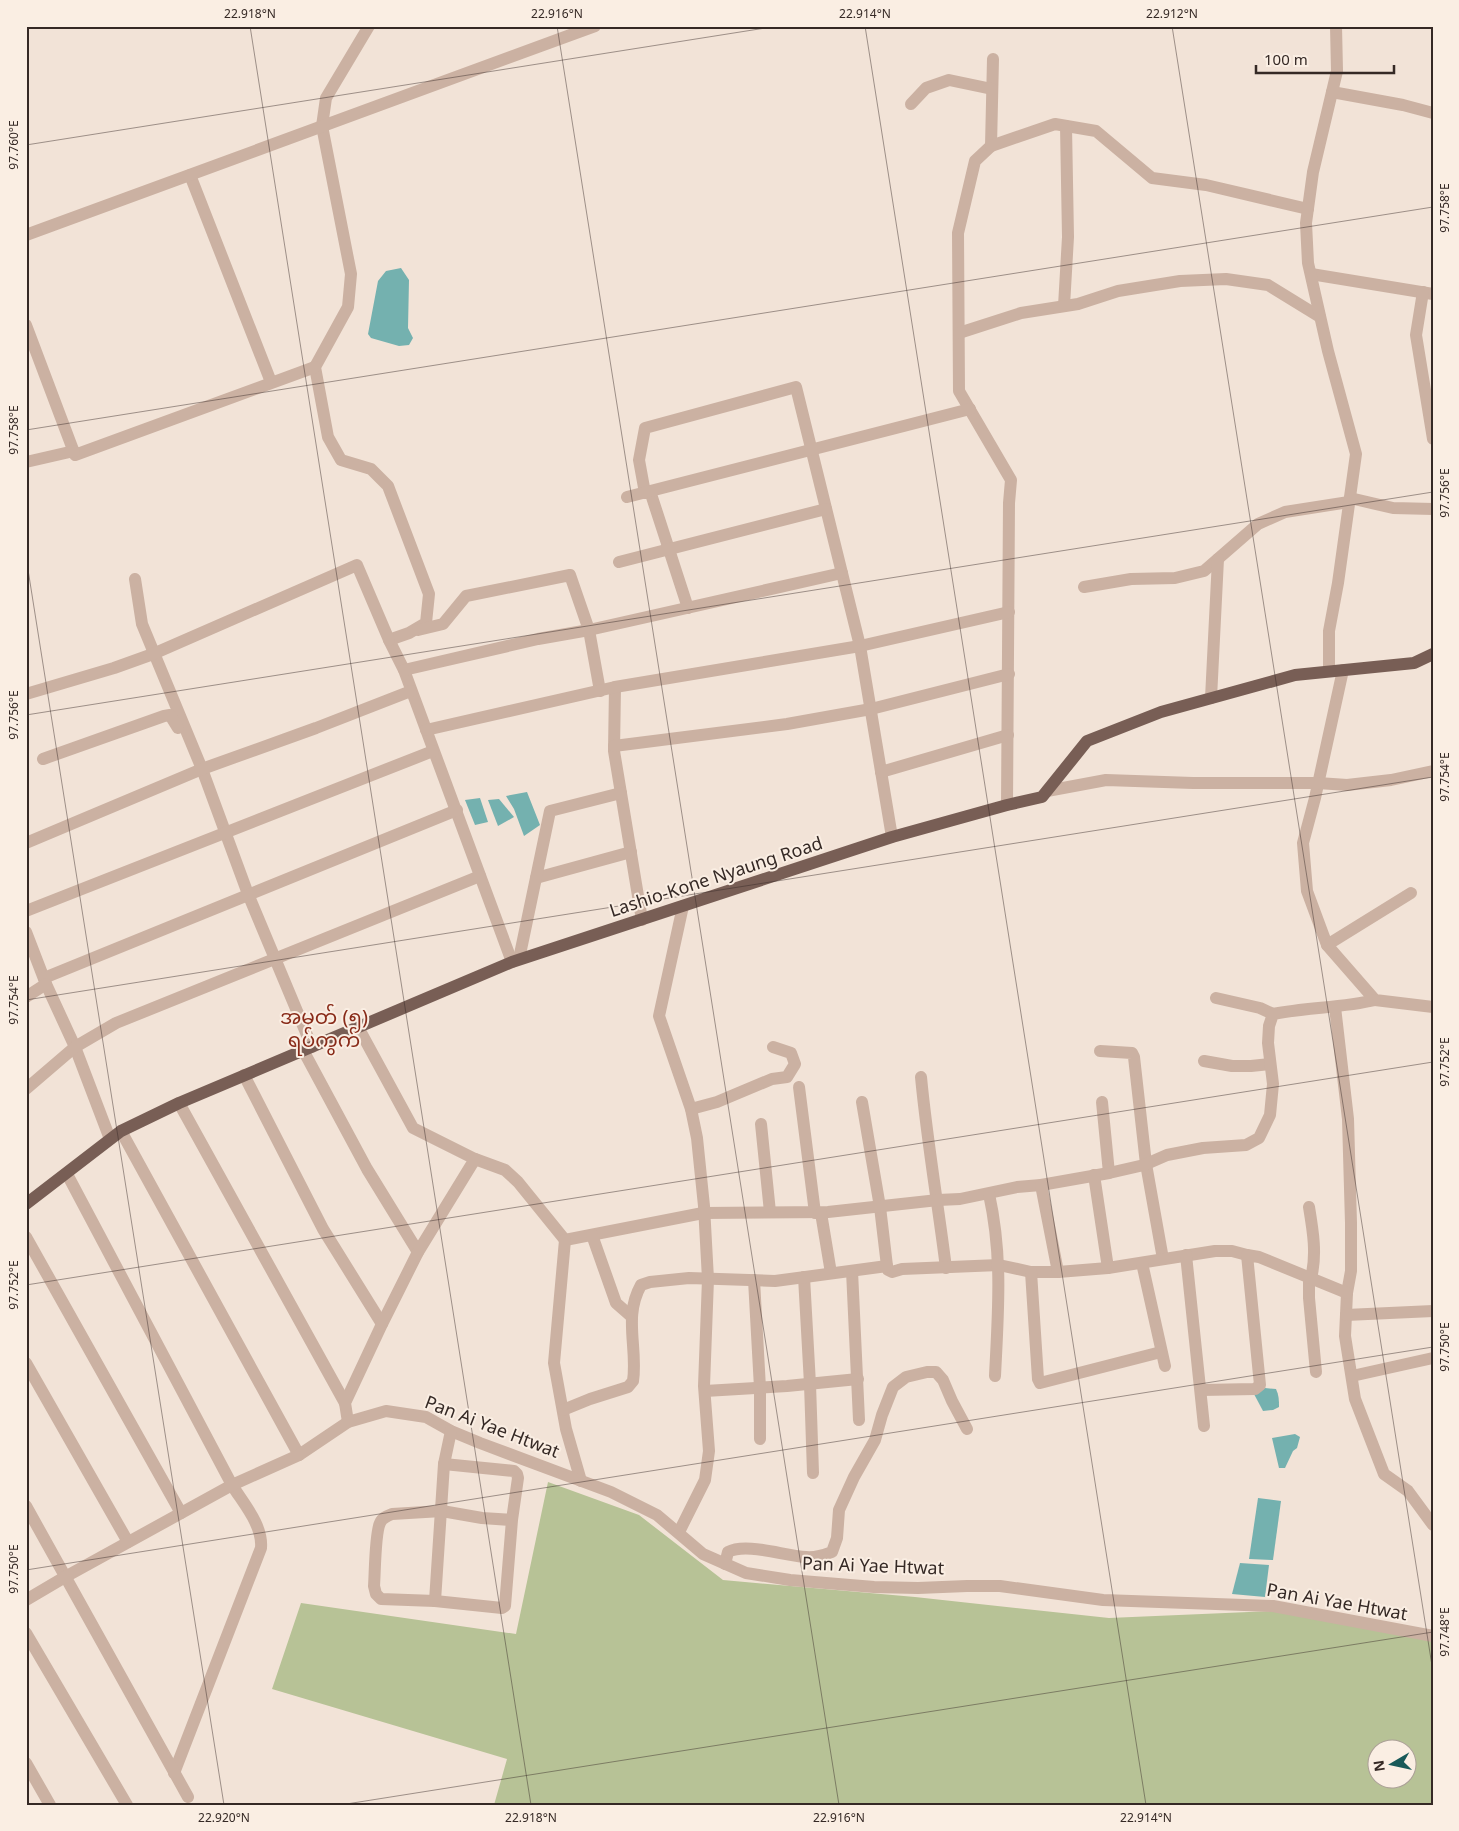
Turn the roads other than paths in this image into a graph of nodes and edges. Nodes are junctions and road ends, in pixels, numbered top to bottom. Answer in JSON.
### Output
{"nodes":[{"id":1,"x":369,"y":26,"type":"edge"},
{"id":2,"x":595,"y":26,"type":"edge"},
{"id":3,"x":1336,"y":26,"type":"edge"},
{"id":4,"x":993,"y":59,"type":"dead end"},
{"id":5,"x":992,"y":89,"type":"junction"},
{"id":6,"x":1332,"y":92,"type":"junction"},
{"id":7,"x":912,"y":104,"type":"dead end"},
{"id":8,"x":1433,"y":113,"type":"edge"},
{"id":9,"x":322,"y":126,"type":"junction"},
{"id":10,"x":1066,"y":126,"type":"junction"},
{"id":11,"x":991,"y":146,"type":"junction"},
{"id":12,"x":190,"y":175,"type":"junction"},
{"id":13,"x":1308,"y":209,"type":"junction"},
{"id":14,"x":26,"y":235,"type":"edge"},
{"id":15,"x":1311,"y":274,"type":"junction"},
{"id":16,"x":1428,"y":293,"type":"edge"},
{"id":17,"x":1064,"y":306,"type":"junction"},
{"id":18,"x":1320,"y":317,"type":"junction"},
{"id":19,"x":26,"y":325,"type":"edge"},
{"id":20,"x":959,"y":333,"type":"junction"},
{"id":21,"x":315,"y":367,"type":"junction"},
{"id":22,"x":272,"y":382,"type":"junction"},
{"id":23,"x":970,"y":409,"type":"junction"},
{"id":24,"x":1433,"y":439,"type":"edge"},
{"id":25,"x":811,"y":450,"type":"junction"},
{"id":26,"x":74,"y":451,"type":"junction"},
{"id":27,"x":26,"y":462,"type":"edge"},
{"id":28,"x":648,"y":492,"type":"junction"},
{"id":29,"x":627,"y":497,"type":"dead end"},
{"id":30,"x":1350,"y":500,"type":"junction"},
{"id":31,"x":826,"y":509,"type":"junction"},
{"id":32,"x":1433,"y":509,"type":"edge"},
{"id":33,"x":668,"y":549,"type":"junction"},
{"id":34,"x":1218,"y":559,"type":"junction"},
{"id":35,"x":619,"y":562,"type":"dead end"},
{"id":36,"x":842,"y":573,"type":"junction"},
{"id":37,"x":135,"y":579,"type":"dead end"},
{"id":38,"x":1084,"y":587,"type":"dead end"},
{"id":39,"x":688,"y":608,"type":"junction"},
{"id":40,"x":1009,"y":612,"type":"junction"},
{"id":41,"x":589,"y":630,"type":"junction"},
{"id":42,"x":409,"y":633,"type":"junction"},
{"id":43,"x":389,"y":640,"type":"junction"},
{"id":44,"x":860,"y":646,"type":"junction"},
{"id":45,"x":153,"y":654,"type":"junction"},
{"id":46,"x":1433,"y":654,"type":"edge"},
{"id":47,"x":404,"y":670,"type":"junction"},
{"id":48,"x":1343,"y":670,"type":"junction"},
{"id":49,"x":1329,"y":671,"type":"junction"},
{"id":50,"x":1009,"y":674,"type":"junction"},
{"id":51,"x":615,"y":687,"type":"junction"},
{"id":52,"x":411,"y":691,"type":"junction"},
{"id":53,"x":600,"y":691,"type":"junction"},
{"id":54,"x":26,"y":694,"type":"edge"},
{"id":55,"x":1211,"y":698,"type":"junction"},
{"id":56,"x":870,"y":709,"type":"junction"},
{"id":57,"x":426,"y":730,"type":"junction"},
{"id":58,"x":1008,"y":735,"type":"junction"},
{"id":59,"x":614,"y":746,"type":"junction"},
{"id":60,"x":433,"y":751,"type":"junction"},
{"id":61,"x":43,"y":759,"type":"dead end"},
{"id":62,"x":202,"y":768,"type":"junction"},
{"id":63,"x":1433,"y":771,"type":"edge"},
{"id":64,"x":881,"y":772,"type":"junction"},
{"id":65,"x":1318,"y":783,"type":"junction"},
{"id":66,"x":1047,"y":791,"type":"junction"},
{"id":67,"x":621,"y":793,"type":"junction"},
{"id":68,"x":1007,"y":805,"type":"junction"},
{"id":69,"x":457,"y":810,"type":"junction"},
{"id":70,"x":226,"y":833,"type":"junction"},
{"id":71,"x":892,"y":837,"type":"junction"},
{"id":72,"x":26,"y":844,"type":"edge"},
{"id":73,"x":631,"y":852,"type":"junction"},
{"id":74,"x":480,"y":876,"type":"junction"},
{"id":75,"x":536,"y":878,"type":"junction"},
{"id":76,"x":1411,"y":893,"type":"dead end"},
{"id":77,"x":248,"y":894,"type":"junction"},
{"id":78,"x":683,"y":906,"type":"junction"},
{"id":79,"x":26,"y":911,"type":"edge"},
{"id":80,"x":642,"y":920,"type":"junction"},
{"id":81,"x":26,"y":932,"type":"edge"},
{"id":82,"x":1327,"y":944,"type":"junction"},
{"id":83,"x":276,"y":959,"type":"junction"},
{"id":84,"x":515,"y":960,"type":"junction"},
{"id":85,"x":45,"y":981,"type":"junction"},
{"id":86,"x":26,"y":997,"type":"edge"},
{"id":87,"x":1216,"y":998,"type":"dead end"},
{"id":88,"x":1375,"y":1000,"type":"junction"},
{"id":89,"x":1433,"y":1006,"type":"edge"},
{"id":90,"x":1335,"y":1007,"type":"junction"},
{"id":91,"x":1274,"y":1014,"type":"junction"},
{"id":92,"x":358,"y":1027,"type":"junction"},
{"id":93,"x":75,"y":1047,"type":"junction"},
{"id":94,"x":773,"y":1047,"type":"dead end"},
{"id":95,"x":308,"y":1049,"type":"junction"},
{"id":96,"x":1100,"y":1051,"type":"dead end"},
{"id":97,"x":1204,"y":1061,"type":"dead end"},
{"id":98,"x":1270,"y":1064,"type":"junction"},
{"id":99,"x":244,"y":1075,"type":"junction"},
{"id":100,"x":921,"y":1077,"type":"dead end"},
{"id":101,"x":799,"y":1087,"type":"dead end"},
{"id":102,"x":26,"y":1089,"type":"edge"},
{"id":103,"x":862,"y":1102,"type":"dead end"},
{"id":104,"x":1102,"y":1102,"type":"dead end"},
{"id":105,"x":179,"y":1103,"type":"junction"},
{"id":106,"x":692,"y":1109,"type":"junction"},
{"id":107,"x":761,"y":1124,"type":"dead end"},
{"id":108,"x":121,"y":1131,"type":"junction"},
{"id":109,"x":110,"y":1140,"type":"junction"},
{"id":110,"x":475,"y":1159,"type":"junction"},
{"id":111,"x":1146,"y":1164,"type":"junction"},
{"id":112,"x":1109,"y":1173,"type":"junction"},
{"id":113,"x":67,"y":1174,"type":"junction"},
{"id":114,"x":1094,"y":1175,"type":"junction"},
{"id":115,"x":1042,"y":1185,"type":"junction"},
{"id":116,"x":989,"y":1194,"type":"junction"},
{"id":117,"x":938,"y":1200,"type":"junction"},
{"id":118,"x":26,"y":1204,"type":"edge"},
{"id":119,"x":880,"y":1207,"type":"junction"},
{"id":120,"x":1308,"y":1207,"type":"dead end"},
{"id":121,"x":770,"y":1212,"type":"junction"},
{"id":122,"x":704,"y":1213,"type":"junction"},
{"id":123,"x":818,"y":1213,"type":"junction"},
{"id":124,"x":592,"y":1234,"type":"junction"},
{"id":125,"x":26,"y":1237,"type":"edge"},
{"id":126,"x":564,"y":1240,"type":"junction"},
{"id":127,"x":418,"y":1252,"type":"junction"},
{"id":128,"x":1186,"y":1255,"type":"junction"},
{"id":129,"x":1247,"y":1255,"type":"junction"},
{"id":130,"x":1163,"y":1259,"type":"junction"},
{"id":131,"x":1142,"y":1263,"type":"junction"},
{"id":132,"x":887,"y":1266,"type":"junction"},
{"id":133,"x":1000,"y":1266,"type":"junction"},
{"id":134,"x":946,"y":1268,"type":"junction"},
{"id":135,"x":1108,"y":1268,"type":"junction"},
{"id":136,"x":852,"y":1271,"type":"junction"},
{"id":137,"x":1031,"y":1272,"type":"junction"},
{"id":138,"x":1058,"y":1272,"type":"junction"},
{"id":139,"x":831,"y":1274,"type":"junction"},
{"id":140,"x":804,"y":1277,"type":"junction"},
{"id":141,"x":1310,"y":1278,"type":"junction"},
{"id":142,"x":708,"y":1279,"type":"junction"},
{"id":143,"x":754,"y":1280,"type":"junction"},
{"id":144,"x":1347,"y":1293,"type":"junction"},
{"id":145,"x":1433,"y":1311,"type":"edge"},
{"id":146,"x":1346,"y":1315,"type":"junction"},
{"id":147,"x":632,"y":1317,"type":"junction"},
{"id":148,"x":382,"y":1324,"type":"junction"},
{"id":149,"x":1161,"y":1352,"type":"junction"},
{"id":150,"x":1433,"y":1358,"type":"edge"},
{"id":151,"x":26,"y":1363,"type":"edge"},
{"id":152,"x":1165,"y":1366,"type":"dead end"},
{"id":153,"x":1316,"y":1372,"type":"dead end"},
{"id":154,"x":995,"y":1376,"type":"dead end"},
{"id":155,"x":1352,"y":1376,"type":"junction"},
{"id":156,"x":858,"y":1379,"type":"junction"},
{"id":157,"x":810,"y":1384,"type":"junction"},
{"id":158,"x":760,"y":1388,"type":"junction"},
{"id":159,"x":1201,"y":1390,"type":"junction"},
{"id":160,"x":705,"y":1391,"type":"junction"},
{"id":161,"x":345,"y":1403,"type":"junction"},
{"id":162,"x":563,"y":1410,"type":"junction"},
{"id":163,"x":859,"y":1420,"type":"dead end"},
{"id":164,"x":348,"y":1422,"type":"junction"},
{"id":165,"x":1204,"y":1426,"type":"dead end"},
{"id":166,"x":966,"y":1428,"type":"dead end"},
{"id":167,"x":451,"y":1431,"type":"junction"},
{"id":168,"x":760,"y":1439,"type":"dead end"},
{"id":169,"x":299,"y":1455,"type":"junction"},
{"id":170,"x":444,"y":1464,"type":"junction"},
{"id":171,"x":813,"y":1473,"type":"dead end"},
{"id":172,"x":582,"y":1481,"type":"junction"},
{"id":173,"x":232,"y":1485,"type":"junction"},
{"id":174,"x":26,"y":1506,"type":"edge"},
{"id":175,"x":442,"y":1510,"type":"junction"},
{"id":176,"x":181,"y":1513,"type":"junction"},
{"id":177,"x":512,"y":1520,"type":"junction"},
{"id":178,"x":1433,"y":1525,"type":"edge"},
{"id":179,"x":679,"y":1532,"type":"junction"},
{"id":180,"x":128,"y":1542,"type":"junction"},
{"id":181,"x":725,"y":1564,"type":"junction"},
{"id":182,"x":65,"y":1577,"type":"junction"},
{"id":183,"x":26,"y":1600,"type":"edge"},
{"id":184,"x":435,"y":1601,"type":"junction"},
{"id":185,"x":26,"y":1633,"type":"edge"},
{"id":186,"x":1433,"y":1636,"type":"edge"},
{"id":187,"x":26,"y":1763,"type":"edge"},
{"id":188,"x":174,"y":1773,"type":"junction"},
{"id":189,"x":188,"y":1797,"type":"dead end"},
{"id":190,"x":50,"y":1805,"type":"edge"},
{"id":191,"x":127,"y":1805,"type":"edge"}],
"edges":[{"from":1,"to":9,"type":"street"},
{"from":2,"to":9,"type":"street"},
{"from":3,"to":6,"type":"street"},
{"from":4,"to":5,"type":"street"},
{"from":5,"to":7,"type":"street"},
{"from":5,"to":11,"type":"street"},
{"from":6,"to":8,"type":"street"},
{"from":6,"to":13,"type":"street"},
{"from":9,"to":12,"type":"street"},
{"from":9,"to":21,"type":"street"},
{"from":10,"to":11,"type":"street"},
{"from":10,"to":13,"type":"street"},
{"from":10,"to":17,"type":"street"},
{"from":11,"to":20,"type":"street"},
{"from":12,"to":14,"type":"street"},
{"from":12,"to":22,"type":"street"},
{"from":13,"to":15,"type":"street"},
{"from":15,"to":16,"type":"street"},
{"from":15,"to":18,"type":"street"},
{"from":16,"to":24,"type":"street"},
{"from":17,"to":18,"type":"street"},
{"from":17,"to":20,"type":"street"},
{"from":18,"to":30,"type":"street"},
{"from":19,"to":26,"type":"street"},
{"from":20,"to":23,"type":"street"},
{"from":21,"to":22,"type":"street"},
{"from":21,"to":42,"type":"street"},
{"from":22,"to":26,"type":"street"},
{"from":23,"to":25,"type":"street"},
{"from":23,"to":40,"type":"street"},
{"from":25,"to":28,"type":"street"},
{"from":25,"to":28,"type":"street"},
{"from":25,"to":31,"type":"street"},
{"from":26,"to":27,"type":"street"},
{"from":28,"to":29,"type":"street"},
{"from":28,"to":33,"type":"street"},
{"from":30,"to":32,"type":"street"},
{"from":30,"to":34,"type":"street"},
{"from":30,"to":49,"type":"street"},
{"from":31,"to":33,"type":"street"},
{"from":31,"to":36,"type":"street"},
{"from":33,"to":35,"type":"street"},
{"from":33,"to":39,"type":"street"},
{"from":34,"to":38,"type":"street"},
{"from":34,"to":55,"type":"street"},
{"from":36,"to":39,"type":"street"},
{"from":36,"to":44,"type":"street"},
{"from":37,"to":45,"type":"street"},
{"from":39,"to":41,"type":"street"},
{"from":40,"to":44,"type":"street"},
{"from":40,"to":50,"type":"street"},
{"from":41,"to":42,"type":"street"},
{"from":41,"to":47,"type":"street"},
{"from":41,"to":53,"type":"street"},
{"from":42,"to":43,"type":"street"},
{"from":43,"to":45,"type":"street"},
{"from":43,"to":47,"type":"street"},
{"from":44,"to":51,"type":"street"},
{"from":44,"to":56,"type":"street"},
{"from":45,"to":54,"type":"street"},
{"from":45,"to":62,"type":"street"},
{"from":46,"to":48,"type":"main road","name":"Lashio-Kone Nyaung Road"},
{"from":47,"to":52,"type":"street"},
{"from":48,"to":49,"type":"main road","name":"Lashio-Kone Nyaung Road"},
{"from":48,"to":65,"type":"street"},
{"from":49,"to":55,"type":"main road","name":"Lashio-Kone Nyaung Road"},
{"from":50,"to":56,"type":"street"},
{"from":50,"to":58,"type":"street"},
{"from":51,"to":53,"type":"street"},
{"from":51,"to":59,"type":"street"},
{"from":52,"to":57,"type":"street"},
{"from":52,"to":62,"type":"street"},
{"from":53,"to":57,"type":"street"},
{"from":55,"to":66,"type":"main road","name":"Lashio-Kone Nyaung Road"},
{"from":56,"to":59,"type":"street"},
{"from":56,"to":64,"type":"street"},
{"from":57,"to":60,"type":"street"},
{"from":58,"to":64,"type":"street"},
{"from":58,"to":68,"type":"street"},
{"from":59,"to":67,"type":"street"},
{"from":60,"to":69,"type":"street"},
{"from":60,"to":70,"type":"street"},
{"from":61,"to":62,"type":"street"},
{"from":62,"to":70,"type":"street"},
{"from":62,"to":72,"type":"street"},
{"from":63,"to":65,"type":"street"},
{"from":64,"to":71,"type":"street"},
{"from":65,"to":66,"type":"street"},
{"from":65,"to":82,"type":"street"},
{"from":66,"to":68,"type":"main road","name":"Lashio-Kone Nyaung Road"},
{"from":67,"to":73,"type":"street"},
{"from":67,"to":75,"type":"street"},
{"from":68,"to":71,"type":"main road","name":"Lashio-Kone Nyaung Road"},
{"from":69,"to":74,"type":"street"},
{"from":69,"to":77,"type":"street"},
{"from":70,"to":77,"type":"street"},
{"from":70,"to":79,"type":"street"},
{"from":71,"to":78,"type":"main road","name":"Lashio-Kone Nyaung Road"},
{"from":73,"to":75,"type":"street"},
{"from":73,"to":80,"type":"street"},
{"from":74,"to":83,"type":"street"},
{"from":74,"to":84,"type":"street"},
{"from":75,"to":84,"type":"street"},
{"from":76,"to":82,"type":"street"},
{"from":77,"to":83,"type":"street"},
{"from":77,"to":85,"type":"street"},
{"from":78,"to":80,"type":"main road","name":"Lashio-Kone Nyaung Road"},
{"from":78,"to":106,"type":"street"},
{"from":80,"to":84,"type":"main road","name":"Lashio-Kone Nyaung Road"},
{"from":81,"to":85,"type":"street"},
{"from":82,"to":88,"type":"street"},
{"from":83,"to":93,"type":"street"},
{"from":83,"to":95,"type":"street"},
{"from":84,"to":92,"type":"main road","name":"Lashio-Kone Nyaung Road"},
{"from":85,"to":86,"type":"street"},
{"from":85,"to":93,"type":"street"},
{"from":87,"to":91,"type":"street"},
{"from":88,"to":89,"type":"street"},
{"from":88,"to":90,"type":"street"},
{"from":90,"to":91,"type":"street"},
{"from":90,"to":144,"type":"street"},
{"from":91,"to":98,"type":"street"},
{"from":92,"to":95,"type":"main road","name":"Lashio-Kone Nyaung Road"},
{"from":92,"to":110,"type":"street"},
{"from":93,"to":102,"type":"street"},
{"from":93,"to":109,"type":"street"},
{"from":94,"to":106,"type":"street"},
{"from":95,"to":99,"type":"main road","name":"Lashio-Kone Nyaung Road"},
{"from":95,"to":127,"type":"street"},
{"from":96,"to":111,"type":"street"},
{"from":97,"to":98,"type":"street"},
{"from":98,"to":111,"type":"street"},
{"from":99,"to":105,"type":"main road","name":"Lashio-Kone Nyaung Road"},
{"from":99,"to":148,"type":"street"},
{"from":100,"to":117,"type":"street"},
{"from":101,"to":123,"type":"street"},
{"from":103,"to":119,"type":"street"},
{"from":104,"to":112,"type":"street"},
{"from":105,"to":108,"type":"main road","name":"Lashio-Kone Nyaung Road"},
{"from":105,"to":161,"type":"street"},
{"from":106,"to":122,"type":"street"},
{"from":107,"to":121,"type":"street"},
{"from":108,"to":109,"type":"main road","name":"Lashio-Kone Nyaung Road"},
{"from":108,"to":169,"type":"street"},
{"from":109,"to":113,"type":"main road","name":"Lashio-Kone Nyaung Road"},
{"from":110,"to":126,"type":"street"},
{"from":110,"to":127,"type":"street"},
{"from":111,"to":112,"type":"street"},
{"from":111,"to":130,"type":"street"},
{"from":112,"to":114,"type":"street"},
{"from":113,"to":118,"type":"main road","name":"Lashio-Kone Nyaung Road"},
{"from":113,"to":173,"type":"street"},
{"from":114,"to":115,"type":"street"},
{"from":114,"to":135,"type":"street"},
{"from":115,"to":116,"type":"street"},
{"from":115,"to":138,"type":"street"},
{"from":116,"to":117,"type":"street"},
{"from":116,"to":133,"type":"street"},
{"from":117,"to":119,"type":"street"},
{"from":117,"to":134,"type":"street"},
{"from":119,"to":123,"type":"street"},
{"from":119,"to":132,"type":"street"},
{"from":120,"to":141,"type":"street"},
{"from":121,"to":122,"type":"street"},
{"from":121,"to":123,"type":"street"},
{"from":122,"to":124,"type":"street"},
{"from":122,"to":142,"type":"street"},
{"from":123,"to":139,"type":"street"},
{"from":124,"to":126,"type":"street"},
{"from":124,"to":147,"type":"street"},
{"from":125,"to":176,"type":"street"},
{"from":126,"to":162,"type":"street"},
{"from":127,"to":148,"type":"street"},
{"from":128,"to":129,"type":"street"},
{"from":128,"to":130,"type":"street"},
{"from":128,"to":159,"type":"street"},
{"from":129,"to":141,"type":"street"},
{"from":129,"to":159,"type":"street"},
{"from":130,"to":131,"type":"street"},
{"from":131,"to":135,"type":"street"},
{"from":131,"to":149,"type":"street"},
{"from":132,"to":134,"type":"street"},
{"from":132,"to":136,"type":"street"},
{"from":133,"to":134,"type":"street"},
{"from":133,"to":137,"type":"street"},
{"from":133,"to":154,"type":"street"},
{"from":135,"to":138,"type":"street"},
{"from":136,"to":139,"type":"street"},
{"from":136,"to":156,"type":"street"},
{"from":137,"to":138,"type":"street"},
{"from":137,"to":149,"type":"street"},
{"from":139,"to":140,"type":"street"},
{"from":140,"to":143,"type":"street"},
{"from":140,"to":157,"type":"street"},
{"from":141,"to":144,"type":"street"},
{"from":141,"to":153,"type":"street"},
{"from":142,"to":143,"type":"street"},
{"from":142,"to":147,"type":"street"},
{"from":142,"to":160,"type":"street"},
{"from":143,"to":158,"type":"street"},
{"from":144,"to":146,"type":"street"},
{"from":145,"to":146,"type":"street"},
{"from":146,"to":155,"type":"street"},
{"from":147,"to":162,"type":"street"},
{"from":148,"to":161,"type":"street"},
{"from":149,"to":152,"type":"street"},
{"from":150,"to":155,"type":"street"},
{"from":151,"to":180,"type":"street"},
{"from":155,"to":178,"type":"street"},
{"from":156,"to":157,"type":"street"},
{"from":156,"to":163,"type":"street"},
{"from":157,"to":158,"type":"street"},
{"from":157,"to":171,"type":"street"},
{"from":158,"to":160,"type":"street"},
{"from":158,"to":168,"type":"street"},
{"from":159,"to":165,"type":"street"},
{"from":160,"to":179,"type":"street"},
{"from":161,"to":164,"type":"street"},
{"from":162,"to":172,"type":"street"},
{"from":164,"to":167,"type":"street","name":"Pan Ai Yae Htwat"},
{"from":164,"to":169,"type":"street","name":"Pan Ai Yae Htwat"},
{"from":166,"to":181,"type":"street"},
{"from":167,"to":170,"type":"street"},
{"from":167,"to":172,"type":"street","name":"Pan Ai Yae Htwat"},
{"from":169,"to":173,"type":"street","name":"Pan Ai Yae Htwat"},
{"from":170,"to":175,"type":"street"},
{"from":170,"to":177,"type":"street"},
{"from":172,"to":179,"type":"street","name":"Pan Ai Yae Htwat"},
{"from":173,"to":176,"type":"street","name":"Pan Ai Yae Htwat"},
{"from":173,"to":188,"type":"street"},
{"from":174,"to":182,"type":"street"},
{"from":175,"to":177,"type":"street"},
{"from":175,"to":184,"type":"street"},
{"from":175,"to":184,"type":"street"},
{"from":176,"to":180,"type":"street","name":"Pan Ai Yae Htwat"},
{"from":177,"to":184,"type":"street"},
{"from":179,"to":181,"type":"street","name":"Pan Ai Yae Htwat"},
{"from":180,"to":182,"type":"street","name":"Pan Ai Yae Htwat"},
{"from":181,"to":186,"type":"street","name":"Pan Ai Yae Htwat"},
{"from":182,"to":183,"type":"street","name":"Pan Ai Yae Htwat"},
{"from":182,"to":188,"type":"street"},
{"from":185,"to":191,"type":"street"},
{"from":187,"to":190,"type":"street"},
{"from":188,"to":189,"type":"street"}]}
